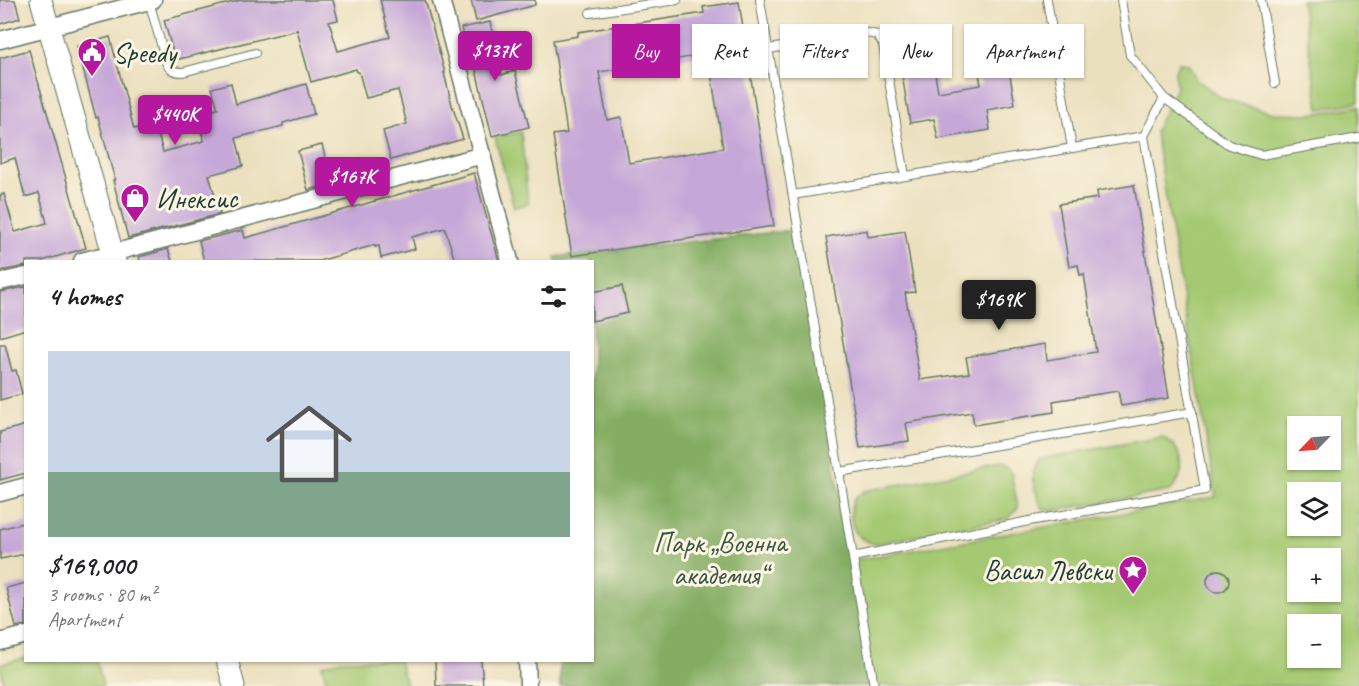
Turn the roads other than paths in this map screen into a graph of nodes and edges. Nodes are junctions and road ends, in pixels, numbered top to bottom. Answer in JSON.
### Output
{"nodes":[{"id":1,"x":42,"y":0,"type":"edge"},
{"id":2,"x":151,"y":0,"type":"edge"},
{"id":3,"x":441,"y":0,"type":"edge"},
{"id":4,"x":677,"y":0,"type":"edge"},
{"id":5,"x":760,"y":0,"type":"edge"},
{"id":6,"x":1047,"y":0,"type":"edge"},
{"id":7,"x":1121,"y":0,"type":"edge"},
{"id":8,"x":1261,"y":0,"type":"edge"},
{"id":9,"x":115,"y":5,"type":"edge"},
{"id":10,"x":590,"y":13,"type":"dead end"},
{"id":11,"x":49,"y":27,"type":"junction"},
{"id":12,"x":0,"y":40,"type":"edge"},
{"id":13,"x":769,"y":49,"type":"junction"},
{"id":14,"x":255,"y":53,"type":"dead end"},
{"id":15,"x":1275,"y":83,"type":"dead end"},
{"id":16,"x":1164,"y":98,"type":"junction"},
{"id":17,"x":1144,"y":135,"type":"junction"},
{"id":18,"x":1359,"y":138,"type":"edge"},
{"id":19,"x":1072,"y":148,"type":"junction"},
{"id":20,"x":483,"y":155,"type":"junction"},
{"id":21,"x":905,"y":176,"type":"junction"},
{"id":22,"x":793,"y":195,"type":"junction"},
{"id":23,"x":114,"y":257,"type":"edge"},
{"id":24,"x":90,"y":260,"type":"edge"},
{"id":25,"x":510,"y":260,"type":"edge"},
{"id":26,"x":24,"y":276,"type":"edge"},
{"id":27,"x":0,"y":282,"type":"edge"},
{"id":28,"x":1192,"y":412,"type":"junction"},
{"id":29,"x":840,"y":472,"type":"junction"},
{"id":30,"x":24,"y":487,"type":"edge"},
{"id":31,"x":0,"y":493,"type":"edge"},
{"id":32,"x":853,"y":557,"type":"junction"},
{"id":33,"x":24,"y":636,"type":"edge"},
{"id":34,"x":0,"y":642,"type":"edge"},
{"id":35,"x":228,"y":662,"type":"edge"},
{"id":36,"x":527,"y":662,"type":"edge"},
{"id":37,"x":234,"y":686,"type":"edge"},
{"id":38,"x":528,"y":686,"type":"edge"},
{"id":39,"x":874,"y":686,"type":"edge"}],
"edges":[{"from":1,"to":11,"type":"street"},
{"from":2,"to":9,"type":"street"},
{"from":2,"to":14,"type":"lane"},
{"from":3,"to":20,"type":"street"},
{"from":4,"to":10,"type":"lane"},
{"from":5,"to":13,"type":"lane"},
{"from":6,"to":19,"type":"lane"},
{"from":7,"to":16,"type":"lane"},
{"from":8,"to":15,"type":"lane"},
{"from":9,"to":11,"type":"street"},
{"from":11,"to":12,"type":"street"},
{"from":11,"to":23,"type":"street"},
{"from":13,"to":21,"type":"lane"},
{"from":13,"to":22,"type":"lane"},
{"from":16,"to":17,"type":"lane"},
{"from":16,"to":18,"type":"lane"},
{"from":17,"to":19,"type":"lane"},
{"from":17,"to":28,"type":"lane"},
{"from":19,"to":21,"type":"lane"},
{"from":20,"to":23,"type":"street"},
{"from":20,"to":25,"type":"street"},
{"from":21,"to":22,"type":"lane"},
{"from":22,"to":29,"type":"lane"},
{"from":23,"to":24,"type":"street"},
{"from":26,"to":27,"type":"street"},
{"from":28,"to":29,"type":"lane"},
{"from":28,"to":32,"type":"lane"},
{"from":29,"to":32,"type":"lane"},
{"from":30,"to":31,"type":"street"},
{"from":32,"to":39,"type":"lane"},
{"from":33,"to":34,"type":"street"},
{"from":35,"to":37,"type":"street"},
{"from":36,"to":38,"type":"street"}]}
